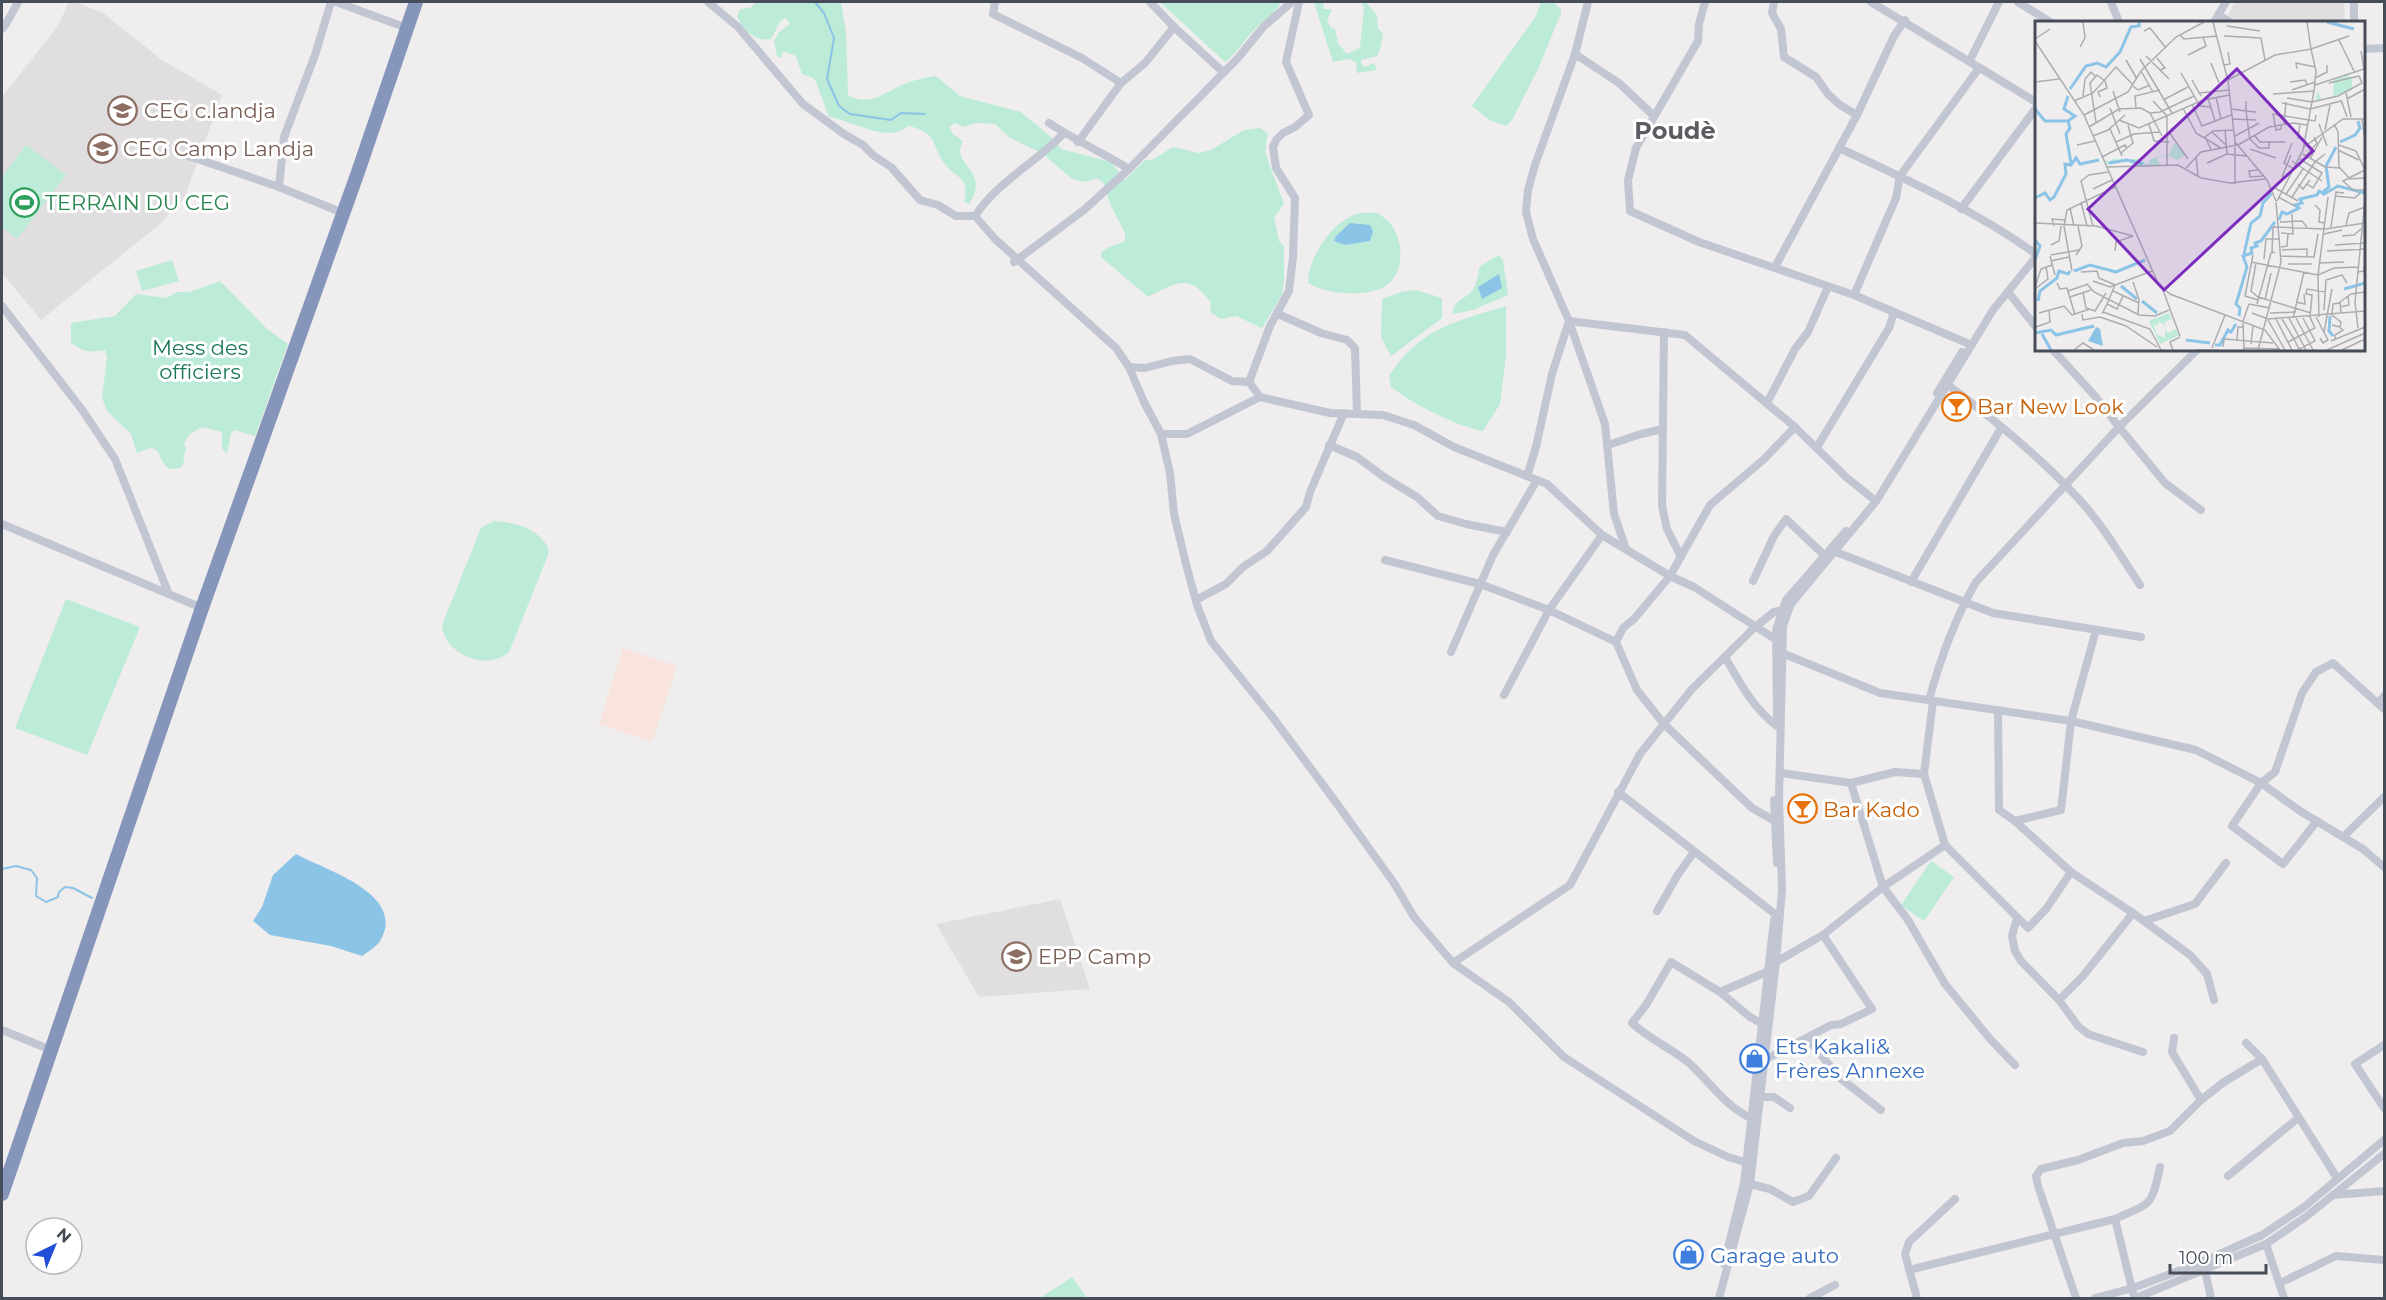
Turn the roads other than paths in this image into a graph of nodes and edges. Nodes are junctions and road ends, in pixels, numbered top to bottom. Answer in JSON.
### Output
{"nodes":[{"id":1,"x":18,"y":2,"type":"edge"},
{"id":2,"x":331,"y":2,"type":"edge"},
{"id":3,"x":336,"y":2,"type":"edge"},
{"id":4,"x":416,"y":2,"type":"edge"},
{"id":5,"x":708,"y":2,"type":"edge"},
{"id":6,"x":995,"y":2,"type":"edge"},
{"id":7,"x":1150,"y":2,"type":"edge"},
{"id":8,"x":1293,"y":2,"type":"edge"},
{"id":9,"x":1299,"y":2,"type":"edge"},
{"id":10,"x":1588,"y":2,"type":"edge"},
{"id":11,"x":1705,"y":2,"type":"edge"},
{"id":12,"x":1774,"y":2,"type":"edge"},
{"id":13,"x":1871,"y":2,"type":"edge"},
{"id":14,"x":1999,"y":2,"type":"edge"},
{"id":15,"x":2018,"y":2,"type":"edge"},
{"id":16,"x":2111,"y":2,"type":"edge"},
{"id":17,"x":2226,"y":2,"type":"edge"},
{"id":18,"x":2354,"y":2,"type":"edge"},
{"id":19,"x":2218,"y":15,"type":"junction"},
{"id":20,"x":1905,"y":20,"type":"junction"},
{"id":21,"x":2048,"y":21,"type":"edge"},
{"id":22,"x":2119,"y":21,"type":"edge"},
{"id":23,"x":2215,"y":21,"type":"edge"},
{"id":24,"x":2229,"y":21,"type":"edge"},
{"id":25,"x":2354,"y":21,"type":"edge"},
{"id":26,"x":1174,"y":27,"type":"junction"},
{"id":27,"x":407,"y":28,"type":"junction"},
{"id":28,"x":2,"y":29,"type":"edge"},
{"id":29,"x":2385,"y":48,"type":"edge"},
{"id":30,"x":2365,"y":49,"type":"edge"},
{"id":31,"x":1575,"y":54,"type":"junction"},
{"id":32,"x":1970,"y":60,"type":"junction"},
{"id":33,"x":1979,"y":68,"type":"junction"},
{"id":34,"x":1222,"y":72,"type":"junction"},
{"id":35,"x":1121,"y":83,"type":"junction"},
{"id":36,"x":2035,"y":101,"type":"edge"},
{"id":37,"x":2035,"y":111,"type":"edge"},
{"id":38,"x":1654,"y":116,"type":"junction"},
{"id":39,"x":1857,"y":116,"type":"junction"},
{"id":40,"x":1049,"y":123,"type":"dead end"},
{"id":41,"x":1064,"y":133,"type":"junction"},
{"id":42,"x":1077,"y":142,"type":"junction"},
{"id":43,"x":1839,"y":148,"type":"junction"},
{"id":44,"x":186,"y":155,"type":"dead end"},
{"id":45,"x":1129,"y":169,"type":"junction"},
{"id":46,"x":1900,"y":176,"type":"junction"},
{"id":47,"x":279,"y":187,"type":"junction"},
{"id":48,"x":1961,"y":209,"type":"junction"},
{"id":49,"x":342,"y":213,"type":"junction"},
{"id":50,"x":975,"y":216,"type":"junction"},
{"id":51,"x":2035,"y":253,"type":"edge"},
{"id":52,"x":2035,"y":258,"type":"edge"},
{"id":53,"x":1017,"y":260,"type":"junction"},
{"id":54,"x":1775,"y":267,"type":"junction"},
{"id":55,"x":1828,"y":287,"type":"junction"},
{"id":56,"x":2008,"y":292,"type":"junction"},
{"id":57,"x":1854,"y":294,"type":"junction"},
{"id":58,"x":2,"y":306,"type":"edge"},
{"id":59,"x":1993,"y":310,"type":"junction"},
{"id":60,"x":1894,"y":312,"type":"junction"},
{"id":61,"x":1278,"y":314,"type":"junction"},
{"id":62,"x":1569,"y":321,"type":"junction"},
{"id":63,"x":2035,"y":325,"type":"edge"},
{"id":64,"x":1664,"y":332,"type":"junction"},
{"id":65,"x":1967,"y":343,"type":"junction"},
{"id":66,"x":2054,"y":351,"type":"edge"},
{"id":67,"x":2196,"y":351,"type":"edge"},
{"id":68,"x":1130,"y":367,"type":"junction"},
{"id":69,"x":1249,"y":382,"type":"junction"},
{"id":70,"x":1948,"y":385,"type":"junction"},
{"id":71,"x":1260,"y":397,"type":"junction"},
{"id":72,"x":1767,"y":403,"type":"junction"},
{"id":73,"x":1344,"y":413,"type":"junction"},
{"id":74,"x":1357,"y":414,"type":"junction"},
{"id":75,"x":1795,"y":427,"type":"junction"},
{"id":76,"x":2119,"y":427,"type":"junction"},
{"id":77,"x":2001,"y":428,"type":"junction"},
{"id":78,"x":1664,"y":429,"type":"junction"},
{"id":79,"x":1161,"y":434,"type":"junction"},
{"id":80,"x":1329,"y":445,"type":"junction"},
{"id":81,"x":1608,"y":445,"type":"junction"},
{"id":82,"x":1817,"y":447,"type":"junction"},
{"id":83,"x":1527,"y":476,"type":"junction"},
{"id":84,"x":1537,"y":480,"type":"junction"},
{"id":85,"x":2065,"y":485,"type":"junction"},
{"id":86,"x":1872,"y":498,"type":"junction"},
{"id":87,"x":2201,"y":510,"type":"dead end"},
{"id":88,"x":2,"y":524,"type":"edge"},
{"id":89,"x":1508,"y":532,"type":"junction"},
{"id":90,"x":1602,"y":535,"type":"junction"},
{"id":91,"x":1627,"y":550,"type":"junction"},
{"id":92,"x":1836,"y":552,"type":"junction"},
{"id":93,"x":1825,"y":556,"type":"junction"},
{"id":94,"x":1681,"y":557,"type":"junction"},
{"id":95,"x":1385,"y":561,"type":"dead end"},
{"id":96,"x":1670,"y":576,"type":"junction"},
{"id":97,"x":1753,"y":581,"type":"dead end"},
{"id":98,"x":1911,"y":582,"type":"junction"},
{"id":99,"x":1480,"y":584,"type":"junction"},
{"id":100,"x":2140,"y":585,"type":"dead end"},
{"id":101,"x":168,"y":592,"type":"junction"},
{"id":102,"x":1196,"y":600,"type":"junction"},
{"id":103,"x":1964,"y":603,"type":"junction"},
{"id":104,"x":202,"y":608,"type":"junction"},
{"id":105,"x":1549,"y":610,"type":"junction"},
{"id":106,"x":1782,"y":610,"type":"junction"},
{"id":107,"x":1755,"y":627,"type":"junction"},
{"id":108,"x":2096,"y":630,"type":"junction"},
{"id":109,"x":2141,"y":637,"type":"dead end"},
{"id":110,"x":1779,"y":641,"type":"junction"},
{"id":111,"x":1616,"y":642,"type":"junction"},
{"id":112,"x":1451,"y":652,"type":"dead end"},
{"id":113,"x":1782,"y":654,"type":"junction"},
{"id":114,"x":1725,"y":657,"type":"junction"},
{"id":115,"x":1504,"y":695,"type":"dead end"},
{"id":116,"x":2385,"y":696,"type":"edge"},
{"id":117,"x":1931,"y":700,"type":"junction"},
{"id":118,"x":2378,"y":703,"type":"junction"},
{"id":119,"x":2385,"y":709,"type":"edge"},
{"id":120,"x":1998,"y":710,"type":"junction"},
{"id":121,"x":2071,"y":721,"type":"junction"},
{"id":122,"x":1664,"y":724,"type":"junction"},
{"id":123,"x":1777,"y":726,"type":"junction"},
{"id":124,"x":1781,"y":773,"type":"junction"},
{"id":125,"x":1924,"y":774,"type":"junction"},
{"id":126,"x":1851,"y":783,"type":"junction"},
{"id":127,"x":2261,"y":783,"type":"junction"},
{"id":128,"x":1618,"y":792,"type":"junction"},
{"id":129,"x":2385,"y":797,"type":"edge"},
{"id":130,"x":1775,"y":821,"type":"junction"},
{"id":131,"x":2015,"y":821,"type":"junction"},
{"id":132,"x":2317,"y":821,"type":"junction"},
{"id":133,"x":2343,"y":837,"type":"junction"},
{"id":134,"x":1945,"y":845,"type":"junction"},
{"id":135,"x":1694,"y":852,"type":"junction"},
{"id":136,"x":2226,"y":863,"type":"dead end"},
{"id":137,"x":2385,"y":867,"type":"edge"},
{"id":138,"x":2071,"y":872,"type":"junction"},
{"id":139,"x":1883,"y":887,"type":"junction"},
{"id":140,"x":1657,"y":911,"type":"dead end"},
{"id":141,"x":2133,"y":913,"type":"junction"},
{"id":142,"x":1775,"y":914,"type":"junction"},
{"id":143,"x":2018,"y":918,"type":"junction"},
{"id":144,"x":2144,"y":921,"type":"junction"},
{"id":145,"x":1823,"y":935,"type":"junction"},
{"id":146,"x":1776,"y":962,"type":"junction"},
{"id":147,"x":1453,"y":963,"type":"junction"},
{"id":148,"x":1769,"y":971,"type":"junction"},
{"id":149,"x":1720,"y":992,"type":"junction"},
{"id":150,"x":2059,"y":1000,"type":"junction"},
{"id":151,"x":2214,"y":1000,"type":"dead end"},
{"id":152,"x":1764,"y":1025,"type":"junction"},
{"id":153,"x":2,"y":1030,"type":"edge"},
{"id":154,"x":1807,"y":1038,"type":"junction"},
{"id":155,"x":2174,"y":1038,"type":"dead end"},
{"id":156,"x":2246,"y":1043,"type":"dead end"},
{"id":157,"x":2385,"y":1045,"type":"edge"},
{"id":158,"x":51,"y":1050,"type":"junction"},
{"id":159,"x":2143,"y":1052,"type":"dead end"},
{"id":160,"x":1766,"y":1059,"type":"junction"},
{"id":161,"x":2262,"y":1059,"type":"junction"},
{"id":162,"x":2015,"y":1065,"type":"dead end"},
{"id":163,"x":1760,"y":1097,"type":"junction"},
{"id":164,"x":2201,"y":1100,"type":"junction"},
{"id":165,"x":1790,"y":1108,"type":"dead end"},
{"id":166,"x":2385,"y":1108,"type":"edge"},
{"id":167,"x":1881,"y":1110,"type":"dead end"},
{"id":168,"x":1751,"y":1118,"type":"junction"},
{"id":169,"x":2298,"y":1118,"type":"junction"},
{"id":170,"x":2385,"y":1140,"type":"edge"},
{"id":171,"x":2385,"y":1154,"type":"edge"},
{"id":172,"x":1836,"y":1158,"type":"dead end"},
{"id":173,"x":1745,"y":1162,"type":"junction"},
{"id":174,"x":2160,"y":1167,"type":"dead end"},
{"id":175,"x":2228,"y":1176,"type":"dead end"},
{"id":176,"x":2337,"y":1178,"type":"junction"},
{"id":177,"x":1750,"y":1184,"type":"junction"},
{"id":178,"x":2385,"y":1191,"type":"edge"},
{"id":179,"x":2,"y":1192,"type":"edge"},
{"id":180,"x":2333,"y":1195,"type":"junction"},
{"id":181,"x":1955,"y":1199,"type":"dead end"},
{"id":182,"x":2115,"y":1219,"type":"junction"},
{"id":183,"x":2055,"y":1233,"type":"junction"},
{"id":184,"x":2266,"y":1244,"type":"junction"},
{"id":185,"x":2385,"y":1260,"type":"edge"},
{"id":186,"x":1909,"y":1270,"type":"junction"},
{"id":187,"x":2205,"y":1271,"type":"junction"},
{"id":188,"x":2280,"y":1283,"type":"junction"},
{"id":189,"x":1835,"y":1285,"type":"dead end"},
{"id":190,"x":2133,"y":1288,"type":"junction"},
{"id":191,"x":1714,"y":1299,"type":"edge"},
{"id":192,"x":1719,"y":1299,"type":"edge"},
{"id":193,"x":1810,"y":1299,"type":"edge"},
{"id":194,"x":1917,"y":1299,"type":"edge"},
{"id":195,"x":2076,"y":1299,"type":"edge"},
{"id":196,"x":2095,"y":1299,"type":"edge"},
{"id":197,"x":2135,"y":1299,"type":"edge"},
{"id":198,"x":2211,"y":1299,"type":"edge"},
{"id":199,"x":2284,"y":1299,"type":"edge"}],
"edges":[{"from":1,"to":28,"type":"street"},
{"from":2,"to":47,"type":"street"},
{"from":3,"to":27,"type":"street"},
{"from":4,"to":27,"type":"highway"},
{"from":5,"to":50,"type":"street"},
{"from":6,"to":35,"type":"street"},
{"from":7,"to":26,"type":"street"},
{"from":8,"to":34,"type":"street"},
{"from":9,"to":61,"type":"street"},
{"from":10,"to":31,"type":"street"},
{"from":11,"to":38,"type":"street"},
{"from":12,"to":39,"type":"street"},
{"from":13,"to":20,"type":"street"},
{"from":14,"to":32,"type":"street"},
{"from":15,"to":21,"type":"street"},
{"from":16,"to":22,"type":"street"},
{"from":17,"to":19,"type":"street"},
{"from":18,"to":25,"type":"street"},
{"from":19,"to":23,"type":"street"},
{"from":19,"to":24,"type":"street"},
{"from":20,"to":32,"type":"street"},
{"from":20,"to":39,"type":"street"},
{"from":26,"to":34,"type":"street"},
{"from":26,"to":35,"type":"street"},
{"from":27,"to":49,"type":"highway"},
{"from":29,"to":30,"type":"street"},
{"from":31,"to":38,"type":"street"},
{"from":31,"to":62,"type":"street"},
{"from":32,"to":33,"type":"street"},
{"from":33,"to":36,"type":"street"},
{"from":33,"to":46,"type":"street"},
{"from":34,"to":45,"type":"street"},
{"from":35,"to":42,"type":"street"},
{"from":37,"to":48,"type":"street"},
{"from":38,"to":54,"type":"street"},
{"from":39,"to":43,"type":"street"},
{"from":40,"to":41,"type":"street"},
{"from":41,"to":42,"type":"street"},
{"from":41,"to":50,"type":"street"},
{"from":42,"to":45,"type":"street"},
{"from":43,"to":46,"type":"street"},
{"from":43,"to":54,"type":"street"},
{"from":44,"to":47,"type":"street"},
{"from":45,"to":53,"type":"street"},
{"from":46,"to":48,"type":"street"},
{"from":46,"to":57,"type":"street"},
{"from":47,"to":49,"type":"street"},
{"from":48,"to":51,"type":"street"},
{"from":49,"to":104,"type":"highway"},
{"from":50,"to":53,"type":"street"},
{"from":52,"to":56,"type":"street"},
{"from":53,"to":68,"type":"street"},
{"from":54,"to":55,"type":"street"},
{"from":55,"to":57,"type":"street"},
{"from":55,"to":72,"type":"street"},
{"from":56,"to":59,"type":"street"},
{"from":56,"to":63,"type":"street"},
{"from":57,"to":60,"type":"street"},
{"from":58,"to":101,"type":"street"},
{"from":59,"to":65,"type":"street"},
{"from":59,"to":70,"type":"street"},
{"from":60,"to":65,"type":"street"},
{"from":60,"to":82,"type":"street"},
{"from":61,"to":69,"type":"street"},
{"from":61,"to":74,"type":"street"},
{"from":62,"to":64,"type":"street"},
{"from":62,"to":81,"type":"street"},
{"from":62,"to":83,"type":"street"},
{"from":64,"to":72,"type":"street"},
{"from":64,"to":78,"type":"street"},
{"from":65,"to":86,"type":"street"},
{"from":66,"to":76,"type":"street"},
{"from":67,"to":76,"type":"street"},
{"from":68,"to":69,"type":"street"},
{"from":68,"to":79,"type":"street"},
{"from":69,"to":71,"type":"street"},
{"from":70,"to":77,"type":"street"},
{"from":70,"to":92,"type":"street"},
{"from":71,"to":73,"type":"street"},
{"from":71,"to":79,"type":"street"},
{"from":72,"to":75,"type":"street"},
{"from":73,"to":74,"type":"street"},
{"from":73,"to":80,"type":"street"},
{"from":74,"to":83,"type":"street"},
{"from":75,"to":82,"type":"street"},
{"from":75,"to":94,"type":"street"},
{"from":76,"to":85,"type":"street"},
{"from":76,"to":87,"type":"street"},
{"from":77,"to":85,"type":"street"},
{"from":77,"to":98,"type":"street"},
{"from":78,"to":81,"type":"street"},
{"from":78,"to":94,"type":"street"},
{"from":79,"to":102,"type":"street"},
{"from":80,"to":89,"type":"street"},
{"from":80,"to":102,"type":"street"},
{"from":81,"to":91,"type":"street"},
{"from":82,"to":86,"type":"street"},
{"from":83,"to":84,"type":"street"},
{"from":84,"to":89,"type":"street"},
{"from":84,"to":90,"type":"street"},
{"from":85,"to":100,"type":"street"},
{"from":85,"to":103,"type":"street"},
{"from":86,"to":93,"type":"street"},
{"from":88,"to":101,"type":"street"},
{"from":89,"to":99,"type":"street"},
{"from":90,"to":91,"type":"street"},
{"from":90,"to":105,"type":"street"},
{"from":91,"to":96,"type":"street"},
{"from":92,"to":98,"type":"street"},
{"from":92,"to":110,"type":"street"},
{"from":93,"to":97,"type":"street"},
{"from":93,"to":106,"type":"street"},
{"from":94,"to":96,"type":"street"},
{"from":95,"to":99,"type":"street"},
{"from":96,"to":107,"type":"street"},
{"from":96,"to":111,"type":"street"},
{"from":98,"to":103,"type":"street"},
{"from":99,"to":105,"type":"street"},
{"from":99,"to":112,"type":"street"},
{"from":101,"to":104,"type":"street"},
{"from":102,"to":147,"type":"street"},
{"from":103,"to":108,"type":"street"},
{"from":103,"to":117,"type":"street"},
{"from":104,"to":158,"type":"highway"},
{"from":105,"to":111,"type":"street"},
{"from":105,"to":115,"type":"street"},
{"from":106,"to":107,"type":"street"},
{"from":106,"to":110,"type":"street"},
{"from":107,"to":110,"type":"street"},
{"from":107,"to":114,"type":"street"},
{"from":108,"to":109,"type":"street"},
{"from":108,"to":121,"type":"street"},
{"from":110,"to":113,"type":"street"},
{"from":110,"to":123,"type":"street"},
{"from":111,"to":122,"type":"street"},
{"from":113,"to":117,"type":"street"},
{"from":113,"to":124,"type":"street"},
{"from":114,"to":122,"type":"street"},
{"from":114,"to":123,"type":"street"},
{"from":116,"to":118,"type":"street"},
{"from":117,"to":120,"type":"street"},
{"from":117,"to":125,"type":"street"},
{"from":118,"to":119,"type":"street"},
{"from":118,"to":127,"type":"street"},
{"from":120,"to":121,"type":"street"},
{"from":120,"to":131,"type":"street"},
{"from":121,"to":127,"type":"street"},
{"from":121,"to":131,"type":"street"},
{"from":122,"to":128,"type":"street"},
{"from":122,"to":130,"type":"street"},
{"from":123,"to":130,"type":"street"},
{"from":124,"to":126,"type":"street"},
{"from":124,"to":146,"type":"street"},
{"from":125,"to":126,"type":"street"},
{"from":125,"to":134,"type":"street"},
{"from":126,"to":139,"type":"street"},
{"from":127,"to":132,"type":"street"},
{"from":127,"to":132,"type":"street"},
{"from":128,"to":135,"type":"street"},
{"from":128,"to":147,"type":"street"},
{"from":129,"to":133,"type":"street"},
{"from":130,"to":142,"type":"street"},
{"from":131,"to":138,"type":"street"},
{"from":132,"to":133,"type":"street"},
{"from":133,"to":137,"type":"street"},
{"from":134,"to":139,"type":"street"},
{"from":134,"to":143,"type":"street"},
{"from":135,"to":140,"type":"street"},
{"from":135,"to":142,"type":"street"},
{"from":136,"to":144,"type":"street"},
{"from":138,"to":141,"type":"street"},
{"from":138,"to":143,"type":"street"},
{"from":139,"to":145,"type":"street"},
{"from":139,"to":162,"type":"street"},
{"from":141,"to":144,"type":"street"},
{"from":141,"to":150,"type":"street"},
{"from":142,"to":148,"type":"street"},
{"from":143,"to":150,"type":"street"},
{"from":144,"to":151,"type":"street"},
{"from":145,"to":146,"type":"street"},
{"from":145,"to":154,"type":"street"},
{"from":146,"to":160,"type":"street"},
{"from":147,"to":173,"type":"street"},
{"from":148,"to":149,"type":"street"},
{"from":148,"to":152,"type":"street"},
{"from":149,"to":152,"type":"street"},
{"from":149,"to":168,"type":"street"},
{"from":150,"to":159,"type":"street"},
{"from":152,"to":168,"type":"street"},
{"from":153,"to":158,"type":"street"},
{"from":154,"to":160,"type":"street"},
{"from":154,"to":167,"type":"street"},
{"from":155,"to":164,"type":"street"},
{"from":156,"to":161,"type":"street"},
{"from":157,"to":166,"type":"street"},
{"from":158,"to":179,"type":"highway"},
{"from":160,"to":163,"type":"street"},
{"from":161,"to":164,"type":"street"},
{"from":161,"to":169,"type":"street"},
{"from":163,"to":165,"type":"street"},
{"from":163,"to":177,"type":"street"},
{"from":164,"to":183,"type":"street"},
{"from":168,"to":173,"type":"street"},
{"from":169,"to":175,"type":"street"},
{"from":169,"to":176,"type":"street"},
{"from":170,"to":176,"type":"street"},
{"from":171,"to":180,"type":"street"},
{"from":172,"to":177,"type":"street"},
{"from":173,"to":191,"type":"street"},
{"from":174,"to":182,"type":"street"},
{"from":176,"to":190,"type":"street"},
{"from":177,"to":192,"type":"street"},
{"from":178,"to":180,"type":"street"},
{"from":180,"to":184,"type":"street"},
{"from":181,"to":186,"type":"street"},
{"from":182,"to":183,"type":"street"},
{"from":182,"to":190,"type":"street"},
{"from":183,"to":186,"type":"street"},
{"from":183,"to":195,"type":"street"},
{"from":184,"to":187,"type":"street"},
{"from":184,"to":188,"type":"street"},
{"from":185,"to":188,"type":"street"},
{"from":186,"to":194,"type":"street"},
{"from":187,"to":197,"type":"street"},
{"from":187,"to":198,"type":"street"},
{"from":188,"to":199,"type":"street"},
{"from":189,"to":193,"type":"street"},
{"from":190,"to":196,"type":"street"},
{"from":190,"to":197,"type":"street"}]}
